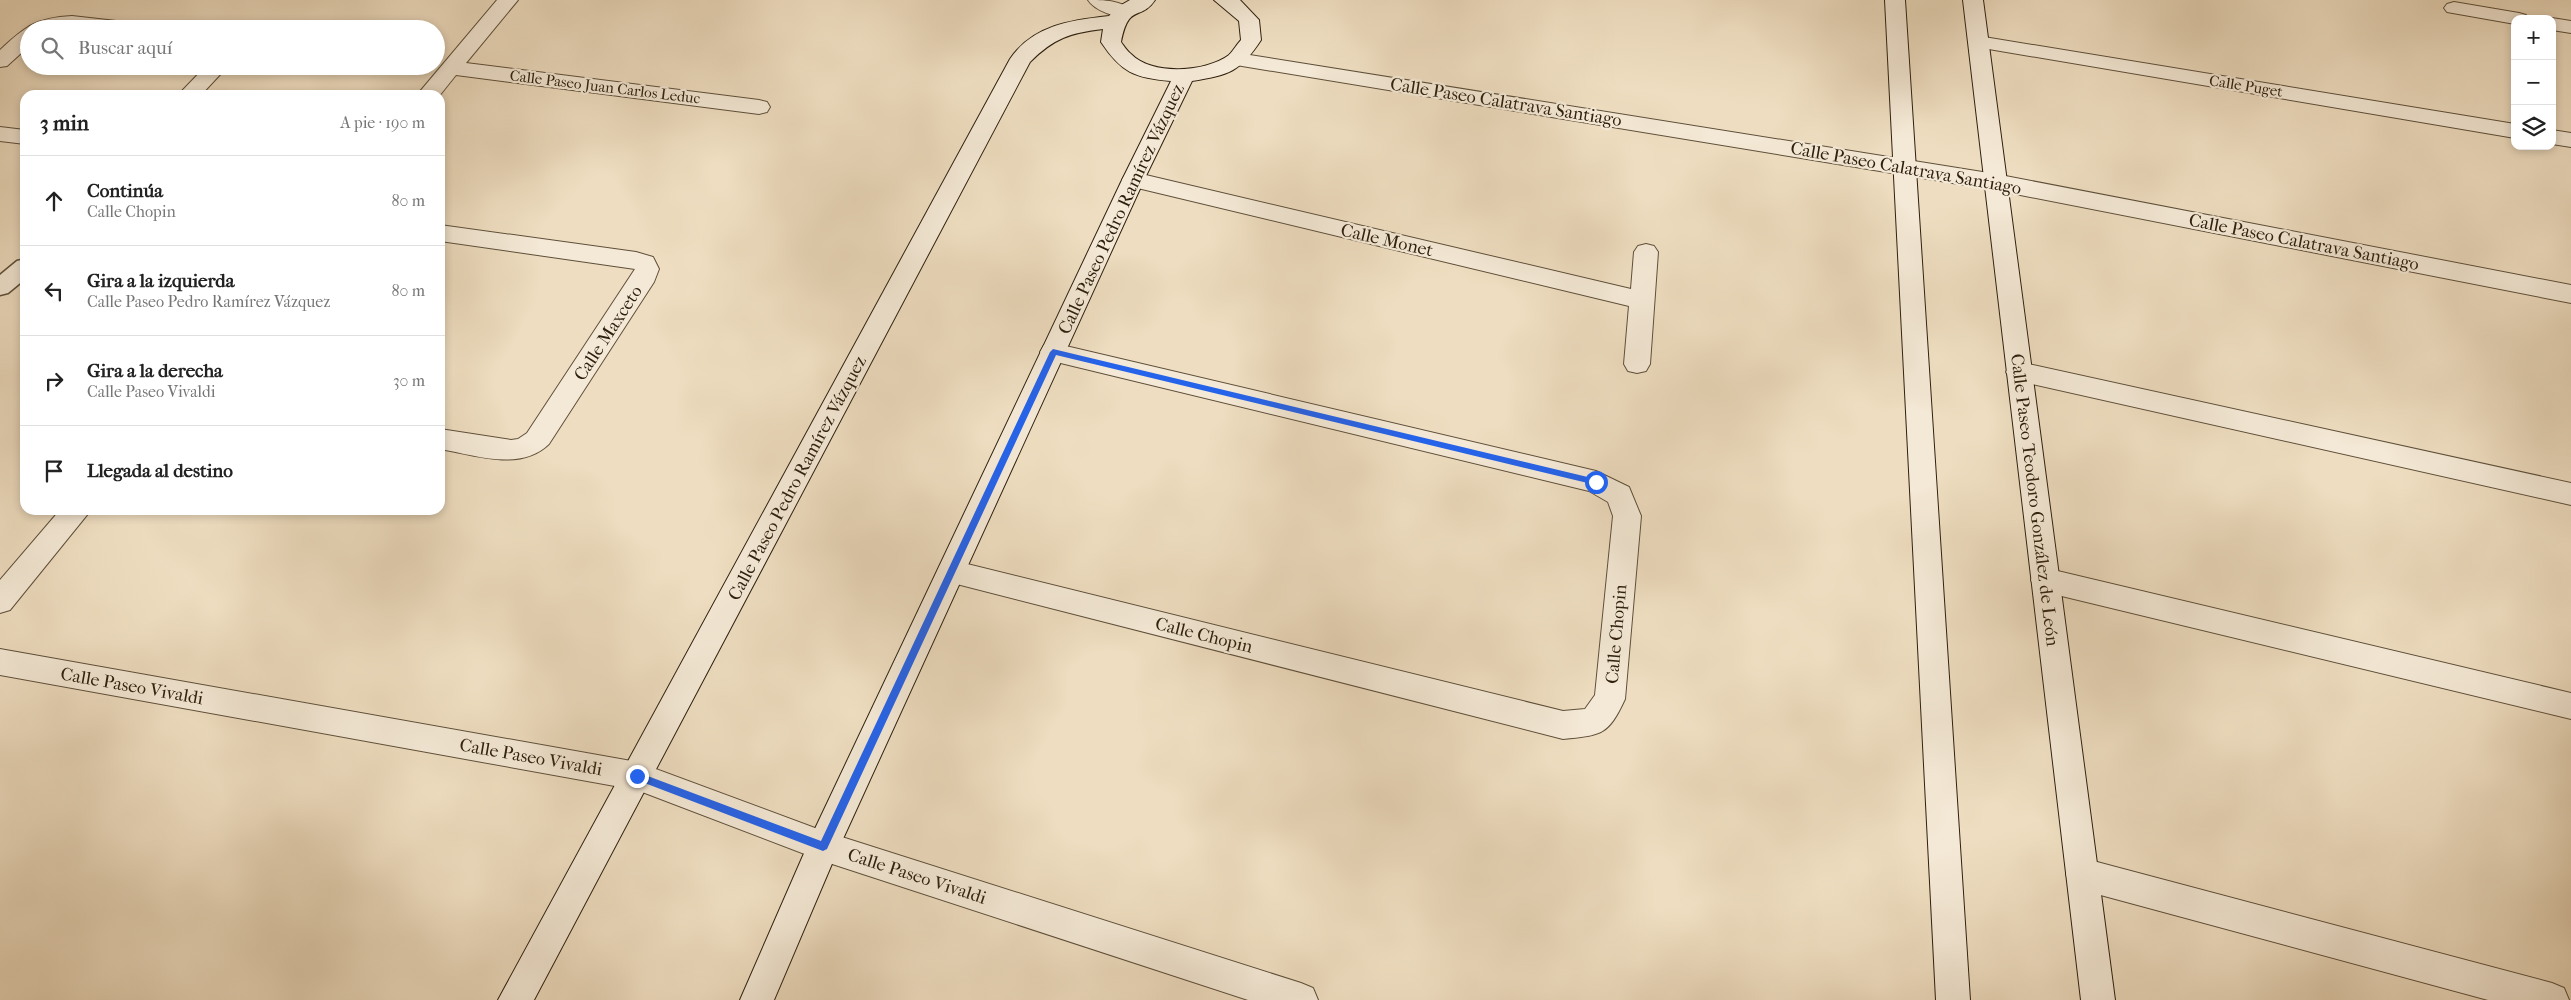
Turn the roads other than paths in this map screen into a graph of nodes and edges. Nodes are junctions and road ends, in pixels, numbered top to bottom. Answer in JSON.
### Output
{"nodes":[{"id":1,"x":508,"y":0,"type":"edge"},
{"id":2,"x":1098,"y":0,"type":"edge"},
{"id":3,"x":1145,"y":0,"type":"edge"},
{"id":4,"x":1895,"y":0,"type":"edge"},
{"id":5,"x":1973,"y":0,"type":"edge"},
{"id":6,"x":1232,"y":1,"type":"edge"},
{"id":7,"x":2454,"y":8,"type":"dead end"},
{"id":8,"x":1119,"y":17,"type":"junction"},
{"id":9,"x":2511,"y":18,"type":"edge"},
{"id":10,"x":2556,"y":25,"type":"edge"},
{"id":11,"x":2571,"y":27,"type":"edge"},
{"id":12,"x":20,"y":42,"type":"edge"},
{"id":13,"x":1978,"y":42,"type":"junction"},
{"id":14,"x":1237,"y":59,"type":"junction"},
{"id":15,"x":0,"y":61,"type":"edge"},
{"id":16,"x":451,"y":68,"type":"junction"},
{"id":17,"x":209,"y":75,"type":"edge"},
{"id":18,"x":1184,"y":76,"type":"junction"},
{"id":19,"x":194,"y":90,"type":"edge"},
{"id":20,"x":432,"y":90,"type":"edge"},
{"id":21,"x":759,"y":107,"type":"dead end"},
{"id":22,"x":2511,"y":130,"type":"edge"},
{"id":23,"x":0,"y":134,"type":"edge"},
{"id":24,"x":20,"y":136,"type":"edge"},
{"id":25,"x":2556,"y":138,"type":"edge"},
{"id":26,"x":2571,"y":140,"type":"edge"},
{"id":27,"x":1904,"y":166,"type":"junction"},
{"id":28,"x":1133,"y":180,"type":"junction"},
{"id":29,"x":1995,"y":182,"type":"junction"},
{"id":30,"x":445,"y":234,"type":"edge"},
{"id":31,"x":1646,"y":252,"type":"dead end"},
{"id":32,"x":20,"y":272,"type":"edge"},
{"id":33,"x":0,"y":287,"type":"edge"},
{"id":34,"x":2571,"y":294,"type":"edge"},
{"id":35,"x":1640,"y":300,"type":"junction"},
{"id":36,"x":1053,"y":352,"type":"junction"},
{"id":37,"x":1637,"y":364,"type":"dead end"},
{"id":38,"x":2019,"y":372,"type":"junction"},
{"id":39,"x":445,"y":440,"type":"edge"},
{"id":40,"x":2571,"y":494,"type":"edge"},
{"id":41,"x":73,"y":515,"type":"edge"},
{"id":42,"x":951,"y":572,"type":"junction"},
{"id":43,"x":2045,"y":580,"type":"junction"},
{"id":44,"x":0,"y":601,"type":"edge"},
{"id":45,"x":0,"y":662,"type":"edge"},
{"id":46,"x":2571,"y":706,"type":"edge"},
{"id":47,"x":637,"y":776,"type":"junction"},
{"id":48,"x":823,"y":846,"type":"junction"},
{"id":49,"x":2082,"y":874,"type":"junction"},
{"id":50,"x":515,"y":1000,"type":"edge"},
{"id":51,"x":757,"y":1000,"type":"edge"},
{"id":52,"x":1301,"y":1000,"type":"edge"},
{"id":53,"x":1952,"y":1000,"type":"edge"},
{"id":54,"x":2098,"y":1000,"type":"edge"},
{"id":55,"x":2552,"y":1000,"type":"edge"}],
"edges":[{"from":1,"to":16,"type":"street"},
{"from":2,"to":8,"type":"street"},
{"from":3,"to":8,"type":"street","name":"Calle Paseo Pedro Ramírez Vázquez"},
{"from":4,"to":27,"type":"street"},
{"from":5,"to":13,"type":"street","name":"Calle Paseo Teodoro González de León"},
{"from":6,"to":14,"type":"street"},
{"from":7,"to":9,"type":"street"},
{"from":8,"to":18,"type":"street"},
{"from":8,"to":47,"type":"street","name":"Calle Paseo Pedro Ramírez Vázquez"},
{"from":10,"to":11,"type":"street"},
{"from":12,"to":15,"type":"street"},
{"from":13,"to":22,"type":"street","name":"Calle Puget"},
{"from":13,"to":29,"type":"street","name":"Calle Paseo Teodoro González de León"},
{"from":14,"to":18,"type":"street","name":"Calle Paseo Pedro Ramírez Vázquez"},
{"from":14,"to":27,"type":"street","name":"Calle Paseo Calatrava Santiago"},
{"from":16,"to":20,"type":"street"},
{"from":16,"to":21,"type":"street","name":"Calle Paseo Juan Carlos Leduc"},
{"from":17,"to":19,"type":"street"},
{"from":18,"to":28,"type":"street","name":"Calle Paseo Pedro Ramírez Vázquez"},
{"from":23,"to":24,"type":"street"},
{"from":25,"to":26,"type":"street"},
{"from":27,"to":29,"type":"street","name":"Calle Paseo Calatrava Santiago"},
{"from":27,"to":53,"type":"street"},
{"from":28,"to":35,"type":"street","name":"Calle Monet"},
{"from":28,"to":36,"type":"street","name":"Calle Paseo Pedro Ramírez Vázquez"},
{"from":29,"to":34,"type":"street","name":"Calle Paseo Calatrava Santiago"},
{"from":29,"to":38,"type":"street","name":"Calle Paseo Teodoro González de León"},
{"from":30,"to":39,"type":"street","name":"Calle Maxceto"},
{"from":31,"to":35,"type":"street"},
{"from":32,"to":33,"type":"lane"},
{"from":35,"to":37,"type":"street"},
{"from":36,"to":42,"type":"street","name":"Calle Paseo Pedro Ramírez Vázquez"},
{"from":36,"to":42,"type":"street","name":"Calle Chopin"},
{"from":38,"to":40,"type":"street"},
{"from":38,"to":43,"type":"street","name":"Calle Paseo Teodoro González de León"},
{"from":41,"to":44,"type":"street"},
{"from":42,"to":48,"type":"street","name":"Calle Paseo Pedro Ramírez Vázquez"},
{"from":43,"to":46,"type":"street"},
{"from":43,"to":49,"type":"street","name":"Calle Paseo Teodoro González de León"},
{"from":45,"to":47,"type":"street","name":"Calle Paseo Vivaldi"},
{"from":47,"to":48,"type":"street","name":"Calle Paseo Vivaldi"},
{"from":47,"to":50,"type":"street","name":"Calle Paseo Pedro Ramírez Vázquez"},
{"from":48,"to":51,"type":"street","name":"Calle Paseo Pedro Ramírez Vázquez"},
{"from":48,"to":52,"type":"street","name":"Calle Paseo Vivaldi"},
{"from":49,"to":54,"type":"street","name":"Calle Paseo Teodoro González de León"},
{"from":49,"to":55,"type":"street"}]}
